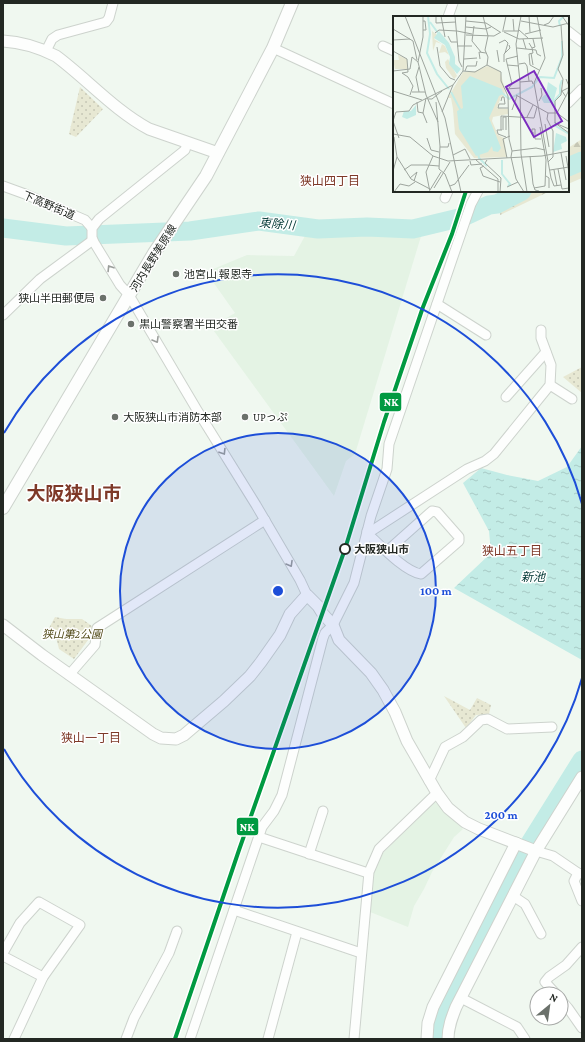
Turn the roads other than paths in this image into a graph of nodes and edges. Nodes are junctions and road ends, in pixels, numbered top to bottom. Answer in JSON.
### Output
{"nodes":[{"id":1,"x":113,"y":3,"type":"edge"},
{"id":2,"x":292,"y":3,"type":"edge"},
{"id":3,"x":453,"y":3,"type":"edge"},
{"id":4,"x":448,"y":16,"type":"edge"},
{"id":5,"x":569,"y":32,"type":"edge"},
{"id":6,"x":3,"y":41,"type":"edge"},
{"id":7,"x":582,"y":42,"type":"edge"},
{"id":8,"x":383,"y":46,"type":"dead end"},
{"id":9,"x":273,"y":48,"type":"junction"},
{"id":10,"x":46,"y":51,"type":"junction"},
{"id":11,"x":393,"y":51,"type":"edge"},
{"id":12,"x":582,"y":89,"type":"edge"},
{"id":13,"x":569,"y":102,"type":"edge"},
{"id":14,"x":393,"y":104,"type":"edge"},
{"id":15,"x":187,"y":143,"type":"junction"},
{"id":16,"x":218,"y":153,"type":"junction"},
{"id":17,"x":3,"y":186,"type":"edge"},
{"id":18,"x":477,"y":192,"type":"edge"},
{"id":19,"x":92,"y":235,"type":"junction"},
{"id":20,"x":129,"y":295,"type":"junction"},
{"id":21,"x":437,"y":304,"type":"junction"},
{"id":22,"x":3,"y":315,"type":"edge"},
{"id":23,"x":541,"y":330,"type":"dead end"},
{"id":24,"x":486,"y":335,"type":"dead end"},
{"id":25,"x":546,"y":352,"type":"junction"},
{"id":26,"x":550,"y":385,"type":"junction"},
{"id":27,"x":506,"y":397,"type":"dead end"},
{"id":28,"x":572,"y":400,"type":"dead end"},
{"id":29,"x":3,"y":508,"type":"edge"},
{"id":30,"x":265,"y":520,"type":"junction"},
{"id":31,"x":367,"y":532,"type":"junction"},
{"id":32,"x":386,"y":551,"type":"junction"},
{"id":33,"x":307,"y":595,"type":"junction"},
{"id":34,"x":3,"y":625,"type":"edge"},
{"id":35,"x":333,"y":625,"type":"junction"},
{"id":36,"x":69,"y":675,"type":"junction"},
{"id":37,"x":552,"y":727,"type":"dead end"},
{"id":38,"x":582,"y":777,"type":"edge"},
{"id":39,"x":429,"y":781,"type":"junction"},
{"id":40,"x":437,"y":794,"type":"junction"},
{"id":41,"x":323,"y":811,"type":"dead end"},
{"id":42,"x":259,"y":837,"type":"junction"},
{"id":43,"x":518,"y":844,"type":"junction"},
{"id":44,"x":536,"y":851,"type":"junction"},
{"id":45,"x":310,"y":854,"type":"junction"},
{"id":46,"x":368,"y":873,"type":"junction"},
{"id":47,"x":580,"y":874,"type":"edge"},
{"id":48,"x":513,"y":896,"type":"junction"},
{"id":49,"x":582,"y":901,"type":"edge"},
{"id":50,"x":234,"y":910,"type":"junction"},
{"id":51,"x":177,"y":931,"type":"dead end"},
{"id":52,"x":297,"y":932,"type":"junction"},
{"id":53,"x":541,"y":934,"type":"dead end"},
{"id":54,"x":582,"y":947,"type":"edge"},
{"id":55,"x":361,"y":953,"type":"junction"},
{"id":56,"x":3,"y":955,"type":"edge"},
{"id":57,"x":43,"y":977,"type":"junction"},
{"id":58,"x":549,"y":986,"type":"edge"},
{"id":59,"x":461,"y":998,"type":"junction"},
{"id":60,"x":569,"y":1009,"type":"edge"},
{"id":61,"x":582,"y":1028,"type":"edge"},
{"id":62,"x":14,"y":1039,"type":"edge"},
{"id":63,"x":126,"y":1039,"type":"edge"},
{"id":64,"x":190,"y":1039,"type":"edge"},
{"id":65,"x":268,"y":1039,"type":"edge"},
{"id":66,"x":354,"y":1039,"type":"edge"},
{"id":67,"x":427,"y":1039,"type":"edge"},
{"id":68,"x":448,"y":1039,"type":"edge"},
{"id":69,"x":525,"y":1039,"type":"edge"}],
"edges":[{"from":1,"to":10,"type":"street"},
{"from":2,"to":9,"type":"main road","name":"河内長野美原線"},
{"from":3,"to":4,"type":"street"},
{"from":5,"to":7,"type":"street"},
{"from":6,"to":10,"type":"street"},
{"from":8,"to":11,"type":"street"},
{"from":9,"to":14,"type":"street"},
{"from":9,"to":16,"type":"main road","name":"河内長野美原線"},
{"from":10,"to":15,"type":"street"},
{"from":12,"to":13,"type":"street"},
{"from":15,"to":16,"type":"street"},
{"from":15,"to":19,"type":"street"},
{"from":16,"to":20,"type":"main road","name":"河内長野美原線"},
{"from":17,"to":19,"type":"street","name":"下高野街道"},
{"from":18,"to":21,"type":"street"},
{"from":20,"to":19,"type":"street","one_way":true},
{"from":19,"to":22,"type":"street"},
{"from":20,"to":29,"type":"main road","name":"河内長野美原線"},
{"from":20,"to":30,"type":"street","one_way":true},
{"from":21,"to":24,"type":"street"},
{"from":21,"to":31,"type":"street"},
{"from":23,"to":25,"type":"street"},
{"from":25,"to":26,"type":"street"},
{"from":25,"to":27,"type":"street"},
{"from":26,"to":28,"type":"street"},
{"from":26,"to":31,"type":"street"},
{"from":30,"to":33,"type":"street","one_way":true},
{"from":30,"to":36,"type":"street"},
{"from":31,"to":32,"type":"street"},
{"from":31,"to":35,"type":"street"},
{"from":32,"to":32,"type":"street"},
{"from":33,"to":35,"type":"street"},
{"from":33,"to":36,"type":"street"},
{"from":34,"to":36,"type":"street"},
{"from":35,"to":39,"type":"street"},
{"from":35,"to":42,"type":"street"},
{"from":37,"to":39,"type":"street"},
{"from":38,"to":44,"type":"street"},
{"from":39,"to":40,"type":"street"},
{"from":40,"to":43,"type":"street"},
{"from":40,"to":46,"type":"street"},
{"from":41,"to":45,"type":"street"},
{"from":42,"to":45,"type":"street"},
{"from":42,"to":50,"type":"street"},
{"from":43,"to":44,"type":"street"},
{"from":43,"to":67,"type":"street"},
{"from":44,"to":47,"type":"street"},
{"from":44,"to":48,"type":"street"},
{"from":45,"to":46,"type":"street"},
{"from":46,"to":55,"type":"street"},
{"from":47,"to":49,"type":"street"},
{"from":48,"to":53,"type":"street"},
{"from":48,"to":59,"type":"street"},
{"from":50,"to":52,"type":"street"},
{"from":50,"to":64,"type":"street"},
{"from":51,"to":63,"type":"street"},
{"from":52,"to":55,"type":"street"},
{"from":52,"to":65,"type":"street"},
{"from":54,"to":58,"type":"street"},
{"from":55,"to":66,"type":"street"},
{"from":56,"to":57,"type":"street"},
{"from":56,"to":57,"type":"street"},
{"from":57,"to":62,"type":"street"},
{"from":59,"to":68,"type":"street"},
{"from":59,"to":69,"type":"street"},
{"from":60,"to":61,"type":"street"}]}
